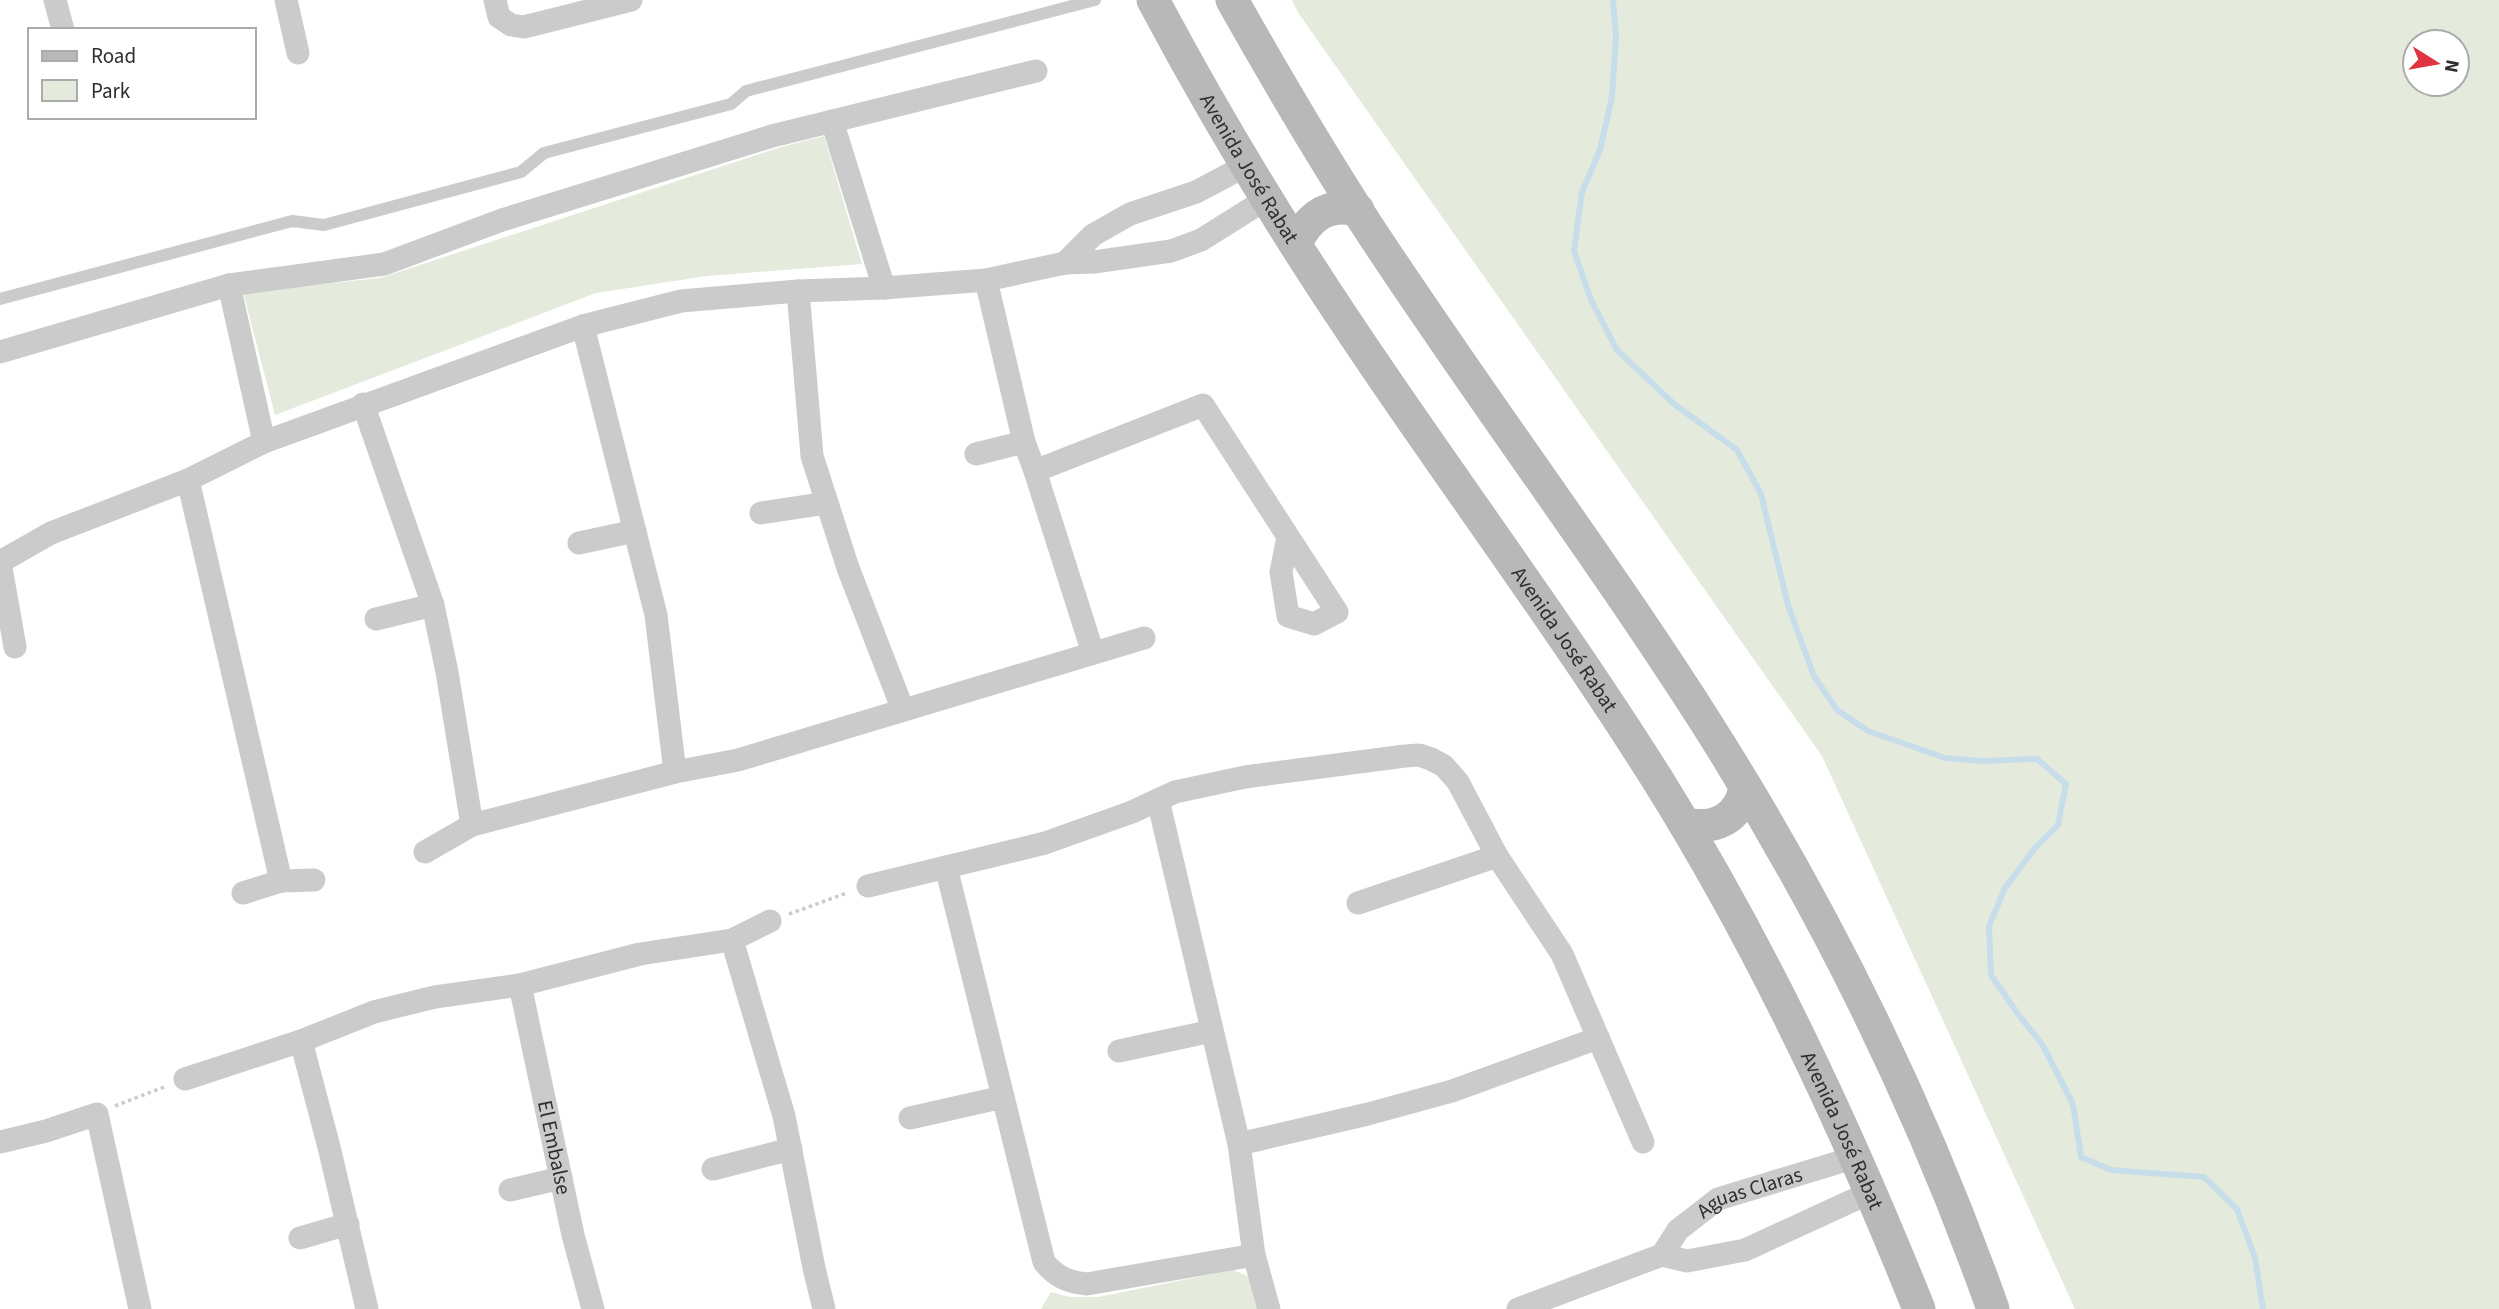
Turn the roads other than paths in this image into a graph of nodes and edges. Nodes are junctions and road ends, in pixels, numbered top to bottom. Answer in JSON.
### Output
{"nodes":[{"id":1,"x":55,"y":0,"type":"edge"},
{"id":2,"x":286,"y":0,"type":"edge"},
{"id":3,"x":495,"y":0,"type":"edge"},
{"id":4,"x":631,"y":0,"type":"edge"},
{"id":5,"x":1095,"y":0,"type":"edge"},
{"id":6,"x":1153,"y":0,"type":"edge"},
{"id":7,"x":1232,"y":0,"type":"edge"},
{"id":8,"x":62,"y":28,"type":"edge"},
{"id":9,"x":298,"y":53,"type":"dead end"},
{"id":10,"x":1036,"y":71,"type":"dead end"},
{"id":11,"x":832,"y":121,"type":"junction"},
{"id":12,"x":1247,"y":165,"type":"junction"},
{"id":13,"x":1268,"y":198,"type":"junction"},
{"id":14,"x":1358,"y":210,"type":"junction"},
{"id":15,"x":1295,"y":244,"type":"junction"},
{"id":16,"x":1065,"y":263,"type":"junction"},
{"id":17,"x":986,"y":280,"type":"junction"},
{"id":18,"x":229,"y":285,"type":"junction"},
{"id":19,"x":884,"y":288,"type":"junction"},
{"id":20,"x":798,"y":290,"type":"junction"},
{"id":21,"x":0,"y":299,"type":"edge"},
{"id":22,"x":583,"y":326,"type":"junction"},
{"id":23,"x":0,"y":352,"type":"edge"},
{"id":24,"x":363,"y":404,"type":"junction"},
{"id":25,"x":264,"y":442,"type":"junction"},
{"id":26,"x":1024,"y":442,"type":"junction"},
{"id":27,"x":976,"y":454,"type":"dead end"},
{"id":28,"x":1035,"y":471,"type":"junction"},
{"id":29,"x":188,"y":480,"type":"junction"},
{"id":30,"x":827,"y":503,"type":"junction"},
{"id":31,"x":761,"y":513,"type":"dead end"},
{"id":32,"x":635,"y":531,"type":"junction"},
{"id":33,"x":1288,"y":537,"type":"dead end"},
{"id":34,"x":579,"y":543,"type":"dead end"},
{"id":35,"x":0,"y":562,"type":"edge"},
{"id":36,"x":433,"y":605,"type":"junction"},
{"id":37,"x":376,"y":619,"type":"dead end"},
{"id":38,"x":1144,"y":638,"type":"dead end"},
{"id":39,"x":16,"y":647,"type":"dead end"},
{"id":40,"x":1093,"y":653,"type":"junction"},
{"id":41,"x":903,"y":710,"type":"junction"},
{"id":42,"x":675,"y":772,"type":"junction"},
{"id":43,"x":1745,"y":788,"type":"junction"},
{"id":44,"x":1158,"y":800,"type":"junction"},
{"id":45,"x":472,"y":824,"type":"junction"},
{"id":46,"x":1685,"y":824,"type":"junction"},
{"id":47,"x":425,"y":852,"type":"dead end"},
{"id":48,"x":1497,"y":856,"type":"junction"},
{"id":49,"x":946,"y":867,"type":"junction"},
{"id":50,"x":314,"y":880,"type":"dead end"},
{"id":51,"x":281,"y":881,"type":"junction"},
{"id":52,"x":867,"y":886,"type":"road end"},
{"id":53,"x":243,"y":893,"type":"dead end"},
{"id":54,"x":1358,"y":902,"type":"dead end"},
{"id":55,"x":770,"y":921,"type":"road end"},
{"id":56,"x":732,"y":940,"type":"junction"},
{"id":57,"x":520,"y":985,"type":"junction"},
{"id":58,"x":1212,"y":1031,"type":"junction"},
{"id":59,"x":1598,"y":1038,"type":"junction"},
{"id":60,"x":301,"y":1041,"type":"junction"},
{"id":61,"x":1119,"y":1051,"type":"dead end"},
{"id":62,"x":185,"y":1079,"type":"road end"},
{"id":63,"x":1003,"y":1097,"type":"junction"},
{"id":64,"x":910,"y":1118,"type":"dead end"},
{"id":65,"x":0,"y":1142,"type":"edge"},
{"id":66,"x":1643,"y":1142,"type":"dead end"},
{"id":67,"x":1238,"y":1143,"type":"junction"},
{"id":68,"x":791,"y":1149,"type":"junction"},
{"id":69,"x":1856,"y":1157,"type":"junction"},
{"id":70,"x":713,"y":1169,"type":"dead end"},
{"id":71,"x":561,"y":1178,"type":"junction"},
{"id":72,"x":510,"y":1190,"type":"dead end"},
{"id":73,"x":1871,"y":1192,"type":"junction"},
{"id":74,"x":348,"y":1224,"type":"junction"},
{"id":75,"x":300,"y":1238,"type":"dead end"},
{"id":76,"x":1254,"y":1255,"type":"junction"},
{"id":77,"x":1661,"y":1255,"type":"junction"},
{"id":78,"x":140,"y":1309,"type":"edge"},
{"id":79,"x":367,"y":1309,"type":"edge"},
{"id":80,"x":593,"y":1309,"type":"edge"},
{"id":81,"x":824,"y":1309,"type":"edge"},
{"id":82,"x":1269,"y":1309,"type":"edge"},
{"id":83,"x":1518,"y":1309,"type":"edge"},
{"id":84,"x":1920,"y":1309,"type":"edge"},
{"id":85,"x":1993,"y":1309,"type":"edge"}],
"edges":[{"from":1,"to":8,"type":"street"},
{"from":2,"to":9,"type":"street"},
{"from":3,"to":4,"type":"street"},
{"from":5,"to":21,"type":"lane"},
{"from":6,"to":12,"type":"street","name":"Avenida José Rabat"},
{"from":7,"to":14,"type":"street"},
{"from":10,"to":11,"type":"street"},
{"from":11,"to":18,"type":"street"},
{"from":11,"to":19,"type":"street"},
{"from":12,"to":13,"type":"street","name":"Avenida José Rabat"},
{"from":12,"to":16,"type":"street"},
{"from":13,"to":15,"type":"street","name":"Avenida José Rabat"},
{"from":13,"to":16,"type":"street"},
{"from":14,"to":15,"type":"street"},
{"from":14,"to":43,"type":"street"},
{"from":15,"to":46,"type":"street","name":"Avenida José Rabat"},
{"from":16,"to":17,"type":"street"},
{"from":17,"to":19,"type":"street"},
{"from":17,"to":26,"type":"street"},
{"from":18,"to":23,"type":"street"},
{"from":18,"to":25,"type":"street"},
{"from":19,"to":20,"type":"street"},
{"from":20,"to":22,"type":"street"},
{"from":20,"to":30,"type":"street"},
{"from":22,"to":24,"type":"street"},
{"from":22,"to":32,"type":"street"},
{"from":24,"to":25,"type":"street"},
{"from":24,"to":36,"type":"street"},
{"from":25,"to":29,"type":"street"},
{"from":26,"to":27,"type":"street"},
{"from":26,"to":28,"type":"street"},
{"from":28,"to":33,"type":"street"},
{"from":28,"to":40,"type":"street"},
{"from":29,"to":35,"type":"street"},
{"from":29,"to":51,"type":"street"},
{"from":30,"to":31,"type":"street"},
{"from":30,"to":41,"type":"street"},
{"from":32,"to":34,"type":"street"},
{"from":32,"to":42,"type":"street"},
{"from":35,"to":39,"type":"street"},
{"from":36,"to":37,"type":"street"},
{"from":36,"to":45,"type":"street"},
{"from":38,"to":40,"type":"street"},
{"from":40,"to":41,"type":"street"},
{"from":41,"to":42,"type":"street"},
{"from":42,"to":45,"type":"street"},
{"from":43,"to":46,"type":"street"},
{"from":43,"to":85,"type":"street"},
{"from":44,"to":48,"type":"street"},
{"from":44,"to":49,"type":"street"},
{"from":44,"to":58,"type":"street"},
{"from":45,"to":47,"type":"street"},
{"from":46,"to":69,"type":"street","name":"Avenida José Rabat"},
{"from":48,"to":54,"type":"street"},
{"from":48,"to":59,"type":"street"},
{"from":49,"to":52,"type":"street"},
{"from":49,"to":63,"type":"street"},
{"from":50,"to":51,"type":"street"},
{"from":51,"to":53,"type":"street"},
{"from":55,"to":56,"type":"street"},
{"from":56,"to":57,"type":"street"},
{"from":56,"to":68,"type":"street"},
{"from":57,"to":60,"type":"street"},
{"from":57,"to":71,"type":"street","name":"El Embalse"},
{"from":58,"to":61,"type":"street"},
{"from":58,"to":67,"type":"street"},
{"from":59,"to":66,"type":"street"},
{"from":59,"to":67,"type":"street"},
{"from":60,"to":62,"type":"street"},
{"from":60,"to":74,"type":"street"},
{"from":63,"to":64,"type":"street"},
{"from":63,"to":76,"type":"street"},
{"from":65,"to":78,"type":"street"},
{"from":67,"to":76,"type":"street"},
{"from":68,"to":70,"type":"street"},
{"from":68,"to":81,"type":"street"},
{"from":69,"to":73,"type":"street","name":"Avenida José Rabat"},
{"from":69,"to":77,"type":"street","name":"Aguas Claras"},
{"from":71,"to":72,"type":"street"},
{"from":71,"to":80,"type":"street","name":"El Embalse"},
{"from":73,"to":77,"type":"street","name":"Aguas Claras"},
{"from":73,"to":84,"type":"street","name":"Avenida José Rabat"},
{"from":74,"to":75,"type":"street"},
{"from":74,"to":79,"type":"street"},
{"from":76,"to":82,"type":"street"},
{"from":77,"to":83,"type":"street","name":"Aguas Claras"}]}
